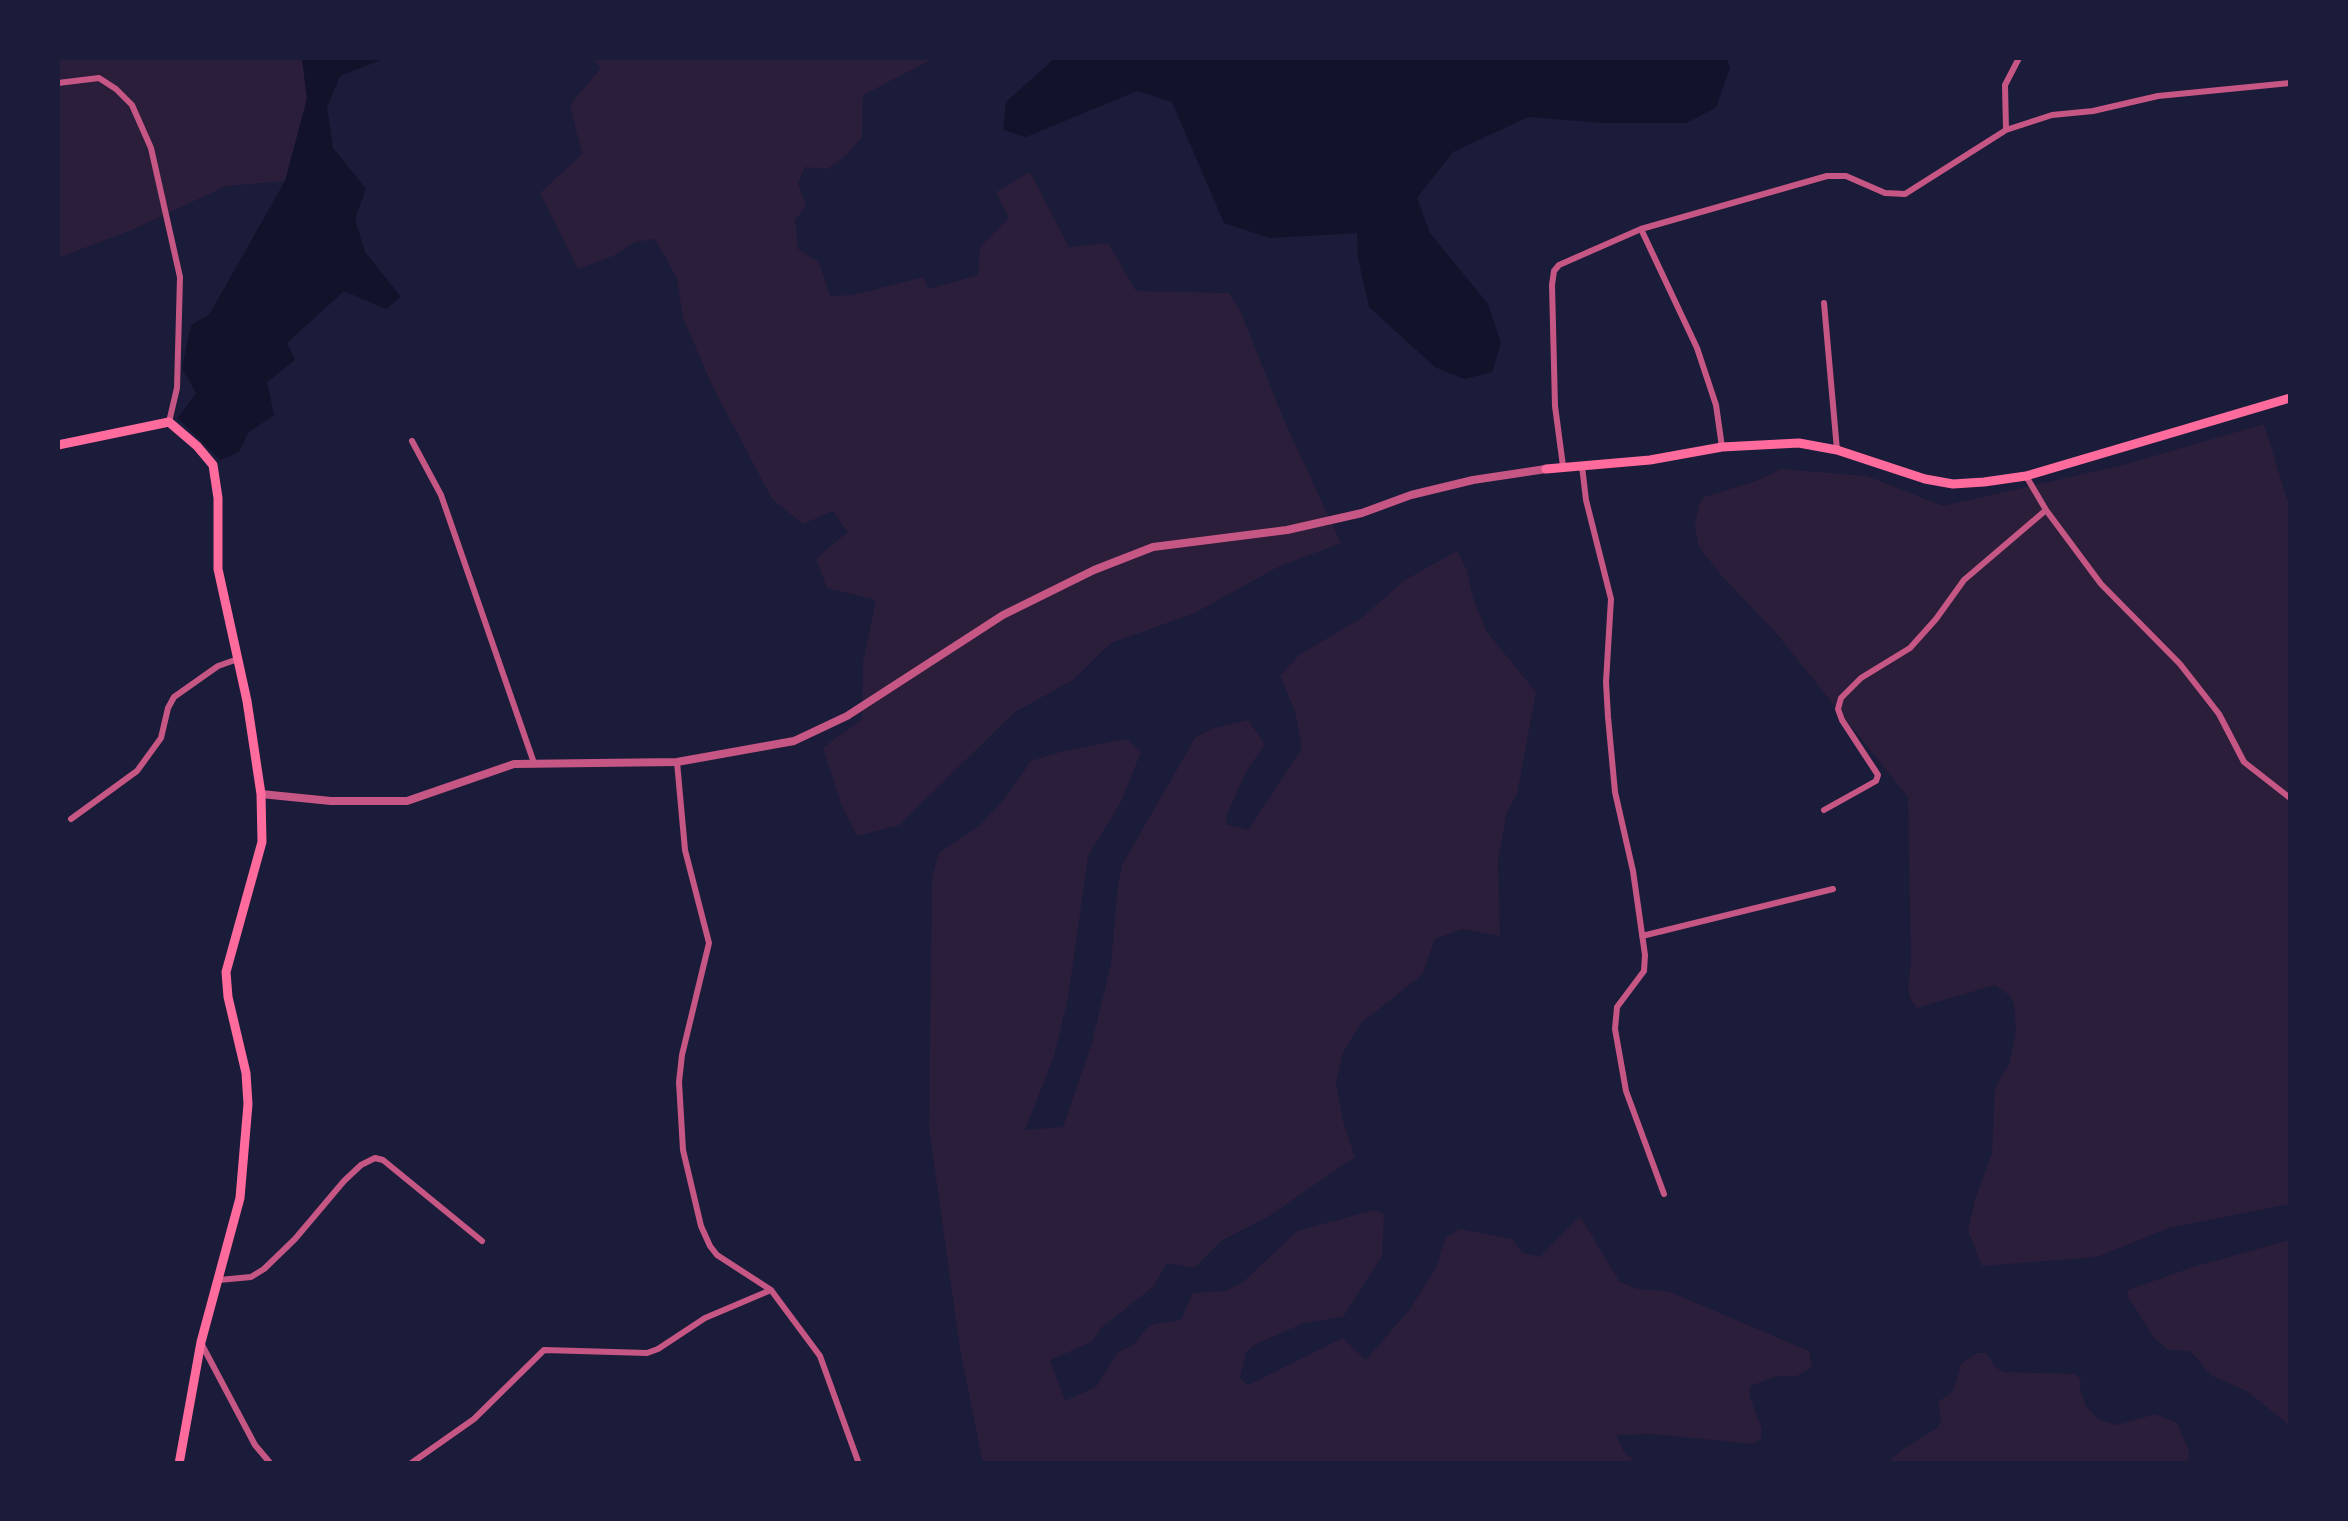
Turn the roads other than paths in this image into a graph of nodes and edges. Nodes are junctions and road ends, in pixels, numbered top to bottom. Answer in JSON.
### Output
{"nodes":[{"id":1,"x":2019,"y":58,"type":"edge"},
{"id":2,"x":58,"y":82,"type":"edge"},
{"id":3,"x":2290,"y":83,"type":"edge"},
{"id":4,"x":2006,"y":130,"type":"junction"},
{"id":5,"x":1641,"y":229,"type":"junction"},
{"id":6,"x":1824,"y":303,"type":"dead end"},
{"id":7,"x":2290,"y":398,"type":"edge"},
{"id":8,"x":169,"y":422,"type":"junction"},
{"id":9,"x":412,"y":441,"type":"dead end"},
{"id":10,"x":58,"y":445,"type":"edge"},
{"id":11,"x":1722,"y":447,"type":"junction"},
{"id":12,"x":1837,"y":450,"type":"junction"},
{"id":13,"x":1582,"y":464,"type":"junction"},
{"id":14,"x":1564,"y":466,"type":"junction"},
{"id":15,"x":1546,"y":469,"type":"joint"},
{"id":16,"x":2026,"y":476,"type":"junction"},
{"id":17,"x":2046,"y":510,"type":"junction"},
{"id":18,"x":238,"y":659,"type":"junction"},
{"id":19,"x":678,"y":762,"type":"junction"},
{"id":20,"x":534,"y":763,"type":"junction"},
{"id":21,"x":261,"y":794,"type":"junction"},
{"id":22,"x":2290,"y":798,"type":"edge"},
{"id":23,"x":1824,"y":810,"type":"dead end"},
{"id":24,"x":71,"y":819,"type":"dead end"},
{"id":25,"x":1833,"y":889,"type":"dead end"},
{"id":26,"x":1642,"y":936,"type":"junction"},
{"id":27,"x":1664,"y":1194,"type":"dead end"},
{"id":28,"x":482,"y":1240,"type":"dead end"},
{"id":29,"x":219,"y":1280,"type":"junction"},
{"id":30,"x":771,"y":1290,"type":"junction"},
{"id":31,"x":201,"y":1342,"type":"junction"},
{"id":32,"x":179,"y":1464,"type":"edge"},
{"id":33,"x":272,"y":1464,"type":"edge"},
{"id":34,"x":410,"y":1464,"type":"edge"},
{"id":35,"x":858,"y":1464,"type":"edge"}],
"edges":[{"from":1,"to":4,"type":"street"},
{"from":2,"to":8,"type":"street"},
{"from":3,"to":4,"type":"street"},
{"from":4,"to":5,"type":"street"},
{"from":5,"to":11,"type":"street"},
{"from":5,"to":14,"type":"street"},
{"from":6,"to":12,"type":"street"},
{"from":7,"to":16,"type":"main road"},
{"from":8,"to":10,"type":"main road"},
{"from":8,"to":18,"type":"main road"},
{"from":9,"to":20,"type":"street"},
{"from":11,"to":12,"type":"main road"},
{"from":11,"to":13,"type":"main road"},
{"from":12,"to":16,"type":"main road"},
{"from":13,"to":14,"type":"main road"},
{"from":13,"to":26,"type":"street"},
{"from":14,"to":15,"type":"main road"},
{"from":15,"to":19,"type":"street"},
{"from":16,"to":17,"type":"street"},
{"from":17,"to":22,"type":"street"},
{"from":17,"to":23,"type":"street"},
{"from":18,"to":21,"type":"main road"},
{"from":18,"to":24,"type":"street"},
{"from":19,"to":20,"type":"street"},
{"from":19,"to":30,"type":"street"},
{"from":20,"to":21,"type":"street"},
{"from":21,"to":29,"type":"main road"},
{"from":25,"to":26,"type":"street"},
{"from":26,"to":27,"type":"street"},
{"from":28,"to":29,"type":"street"},
{"from":29,"to":31,"type":"main road"},
{"from":30,"to":34,"type":"street"},
{"from":30,"to":35,"type":"street"},
{"from":31,"to":32,"type":"main road"},
{"from":31,"to":33,"type":"street"}]}
